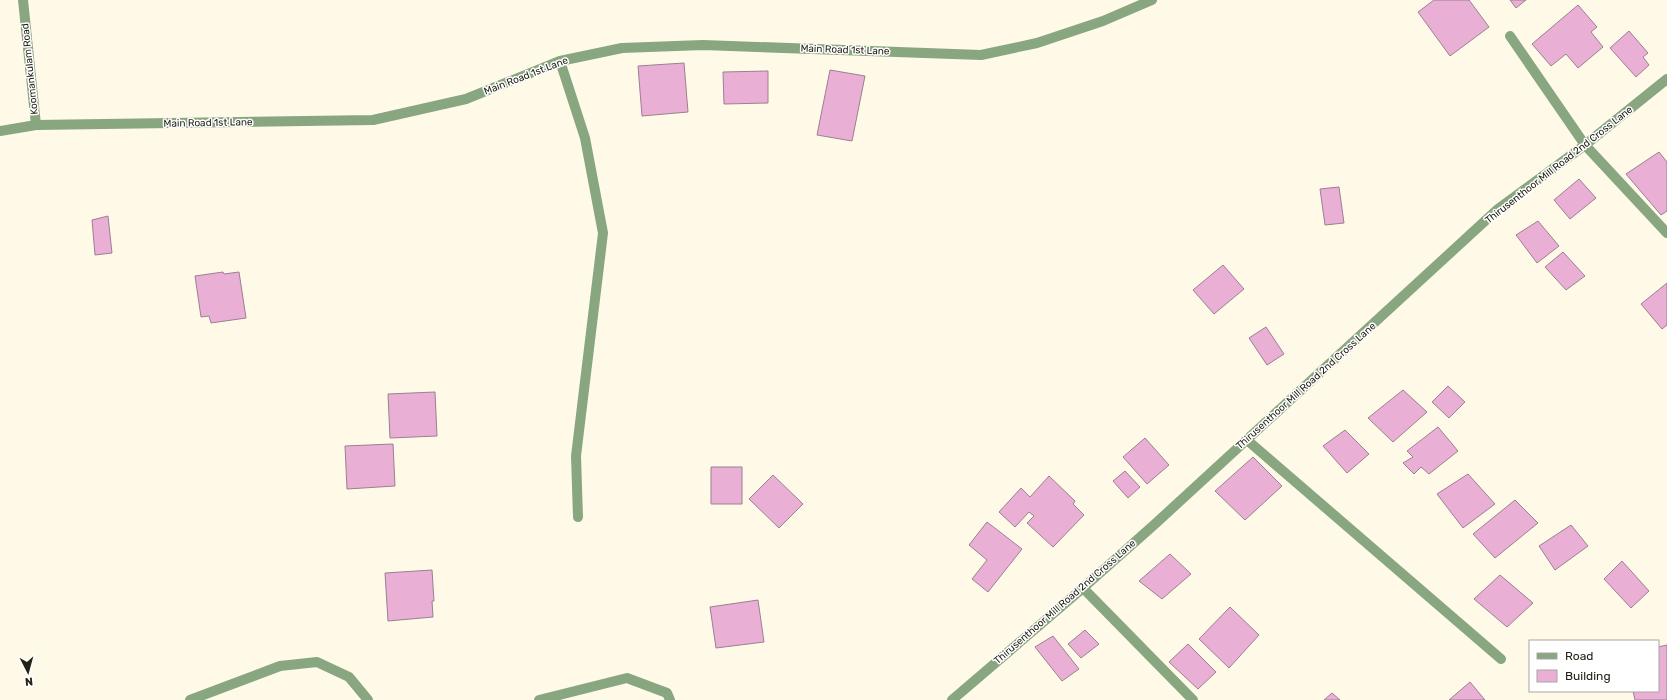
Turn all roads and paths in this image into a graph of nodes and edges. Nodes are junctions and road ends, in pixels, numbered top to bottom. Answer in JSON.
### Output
{"nodes":[{"id":1,"x":23,"y":0,"type":"edge"},
{"id":2,"x":1152,"y":0,"type":"edge"},
{"id":3,"x":1510,"y":36,"type":"dead end"},
{"id":4,"x":560,"y":61,"type":"junction"},
{"id":5,"x":1667,"y":80,"type":"edge"},
{"id":6,"x":36,"y":125,"type":"junction"},
{"id":7,"x":0,"y":131,"type":"edge"},
{"id":8,"x":1585,"y":145,"type":"junction"},
{"id":9,"x":1667,"y":233,"type":"edge"},
{"id":10,"x":1247,"y":440,"type":"junction"},
{"id":11,"x":578,"y":516,"type":"dead end"},
{"id":12,"x":1083,"y":588,"type":"junction"},
{"id":13,"x":1501,"y":659,"type":"dead end"},
{"id":14,"x":190,"y":700,"type":"edge"},
{"id":15,"x":368,"y":700,"type":"edge"},
{"id":16,"x":539,"y":700,"type":"edge"},
{"id":17,"x":670,"y":700,"type":"edge"},
{"id":18,"x":952,"y":700,"type":"edge"},
{"id":19,"x":1192,"y":700,"type":"edge"}],
"edges":[{"from":1,"to":6,"type":"street","name":"Koomankulam Road"},
{"from":2,"to":4,"type":"street","name":"Main Road 1st Lane"},
{"from":3,"to":8,"type":"street"},
{"from":4,"to":6,"type":"street","name":"Main Road 1st Lane"},
{"from":4,"to":11,"type":"street"},
{"from":5,"to":8,"type":"street","name":"Thirusenthoor Mill Road 2nd Cross Lane"},
{"from":6,"to":7,"type":"street","name":"Koomankulam Road"},
{"from":8,"to":9,"type":"street"},
{"from":8,"to":10,"type":"street","name":"Thirusenthoor Mill Road 2nd Cross Lane"},
{"from":10,"to":12,"type":"street","name":"Thirusenthoor Mill Road 2nd Cross Lane"},
{"from":10,"to":13,"type":"street"},
{"from":12,"to":18,"type":"street","name":"Thirusenthoor Mill Road 2nd Cross Lane"},
{"from":12,"to":19,"type":"street"},
{"from":14,"to":15,"type":"street"},
{"from":16,"to":17,"type":"street"}]}
